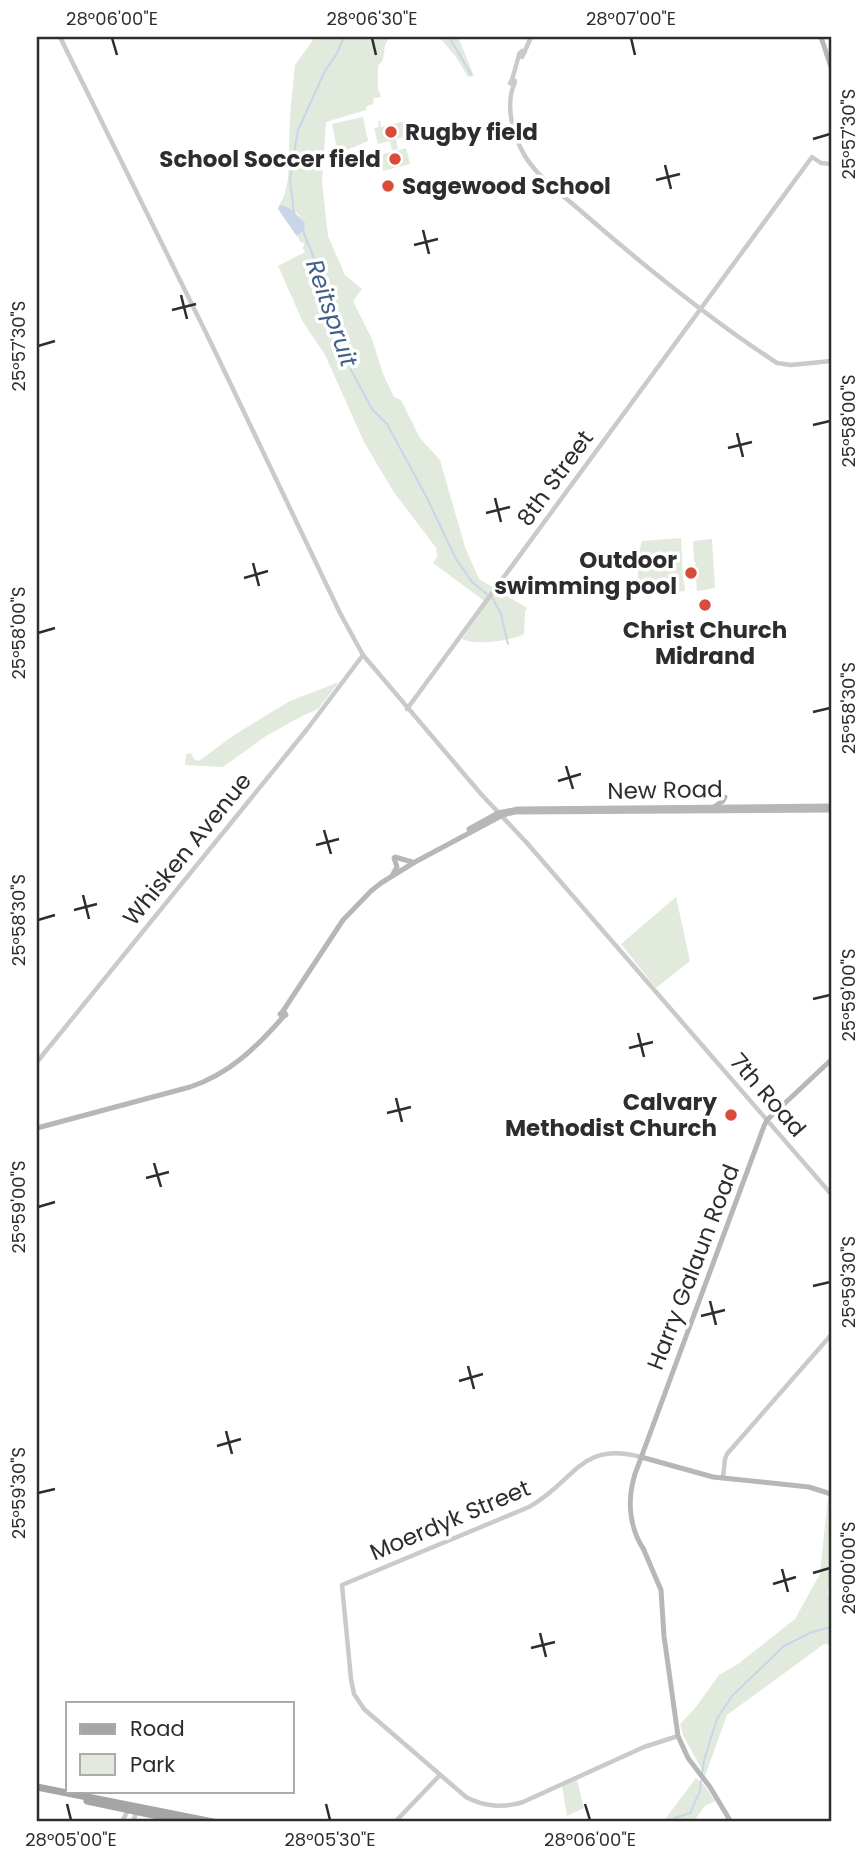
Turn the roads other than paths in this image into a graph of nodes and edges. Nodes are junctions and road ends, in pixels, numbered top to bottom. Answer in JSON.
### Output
{"nodes":[{"id":1,"x":60,"y":37,"type":"edge"},
{"id":2,"x":531,"y":37,"type":"edge"},
{"id":3,"x":821,"y":37,"type":"edge"},
{"id":4,"x":831,"y":65,"type":"edge"},
{"id":5,"x":831,"y":164,"type":"edge"},
{"id":6,"x":652,"y":271,"type":"junction"},
{"id":7,"x":700,"y":311,"type":"junction"},
{"id":8,"x":831,"y":361,"type":"edge"},
{"id":9,"x":282,"y":489,"type":"junction"},
{"id":10,"x":291,"y":522,"type":"dead end"},
{"id":11,"x":299,"y":526,"type":"junction"},
{"id":12,"x":309,"y":547,"type":"junction"},
{"id":13,"x":363,"y":655,"type":"junction"},
{"id":14,"x":407,"y":707,"type":"junction"},
{"id":15,"x":807,"y":803,"type":"junction"},
{"id":16,"x":738,"y":806,"type":"junction"},
{"id":17,"x":694,"y":807,"type":"junction"},
{"id":18,"x":712,"y":807,"type":"junction"},
{"id":19,"x":556,"y":808,"type":"junction"},
{"id":20,"x":831,"y":808,"type":"edge"},
{"id":21,"x":814,"y":810,"type":"junction"},
{"id":22,"x":764,"y":811,"type":"junction"},
{"id":23,"x":586,"y":812,"type":"junction"},
{"id":24,"x":727,"y":812,"type":"junction"},
{"id":25,"x":514,"y":813,"type":"junction"},
{"id":26,"x":501,"y":814,"type":"junction"},
{"id":27,"x":509,"y":822,"type":"junction"},
{"id":28,"x":527,"y":844,"type":"junction"},
{"id":29,"x":427,"y":855,"type":"junction"},
{"id":30,"x":415,"y":862,"type":"junction"},
{"id":31,"x":391,"y":876,"type":"junction"},
{"id":32,"x":374,"y":888,"type":"junction"},
{"id":33,"x":831,"y":1059,"type":"edge"},
{"id":34,"x":37,"y":1062,"type":"edge"},
{"id":35,"x":767,"y":1120,"type":"junction"},
{"id":36,"x":37,"y":1128,"type":"edge"},
{"id":37,"x":831,"y":1194,"type":"edge"},
{"id":38,"x":831,"y":1335,"type":"edge"},
{"id":39,"x":641,"y":1457,"type":"junction"},
{"id":40,"x":723,"y":1478,"type":"junction"},
{"id":41,"x":831,"y":1494,"type":"edge"},
{"id":42,"x":335,"y":1588,"type":"dead end"},
{"id":43,"x":342,"y":1592,"type":"junction"},
{"id":44,"x":678,"y":1736,"type":"junction"},
{"id":45,"x":440,"y":1774,"type":"junction"},
{"id":46,"x":37,"y":1789,"type":"edge"},
{"id":47,"x":117,"y":1808,"type":"junction"},
{"id":48,"x":135,"y":1809,"type":"junction"},
{"id":49,"x":178,"y":1815,"type":"junction"},
{"id":50,"x":123,"y":1821,"type":"edge"},
{"id":51,"x":133,"y":1822,"type":"edge"},
{"id":52,"x":186,"y":1822,"type":"edge"},
{"id":53,"x":200,"y":1822,"type":"edge"},
{"id":54,"x":213,"y":1822,"type":"edge"},
{"id":55,"x":395,"y":1822,"type":"edge"},
{"id":56,"x":733,"y":1822,"type":"edge"}],
"edges":[{"from":1,"to":9,"type":"street"},
{"from":2,"to":6,"type":"street"},
{"from":3,"to":4,"type":"main road"},
{"from":5,"to":7,"type":"street","name":"8th Street"},
{"from":6,"to":7,"type":"street"},
{"from":6,"to":7,"type":"street"},
{"from":7,"to":8,"type":"street"},
{"from":7,"to":14,"type":"street","name":"8th Street"},
{"from":9,"to":11,"type":"street"},
{"from":9,"to":12,"type":"street"},
{"from":10,"to":11,"type":"street"},
{"from":11,"to":12,"type":"street"},
{"from":12,"to":13,"type":"street","name":"7th Road"},
{"from":13,"to":14,"type":"street","name":"7th Road"},
{"from":13,"to":34,"type":"street","name":"Whisken Avenue"},
{"from":14,"to":26,"type":"street","name":"7th Road"},
{"from":15,"to":16,"type":"main road","name":"New Road"},
{"from":15,"to":20,"type":"main road","name":"New Road"},
{"from":15,"to":21,"type":"main road"},
{"from":16,"to":18,"type":"main road"},
{"from":16,"to":24,"type":"main road","name":"New Road"},
{"from":17,"to":18,"type":"main road","name":"New Road"},
{"from":17,"to":19,"type":"main road","name":"New Road"},
{"from":17,"to":24,"type":"main road"},
{"from":18,"to":24,"type":"main road","name":"New Road"},
{"from":19,"to":23,"type":"main road"},
{"from":19,"to":26,"type":"main road","name":"New Road"},
{"from":20,"to":21,"type":"main road","name":"New Road"},
{"from":21,"to":22,"type":"main road","name":"New Road"},
{"from":22,"to":24,"type":"main road","name":"New Road"},
{"from":22,"to":24,"type":"main road"},
{"from":23,"to":24,"type":"main road","name":"New Road"},
{"from":23,"to":25,"type":"main road","name":"New Road"},
{"from":25,"to":26,"type":"main road","name":"New Road"},
{"from":25,"to":27,"type":"main road"},
{"from":26,"to":27,"type":"street","name":"7th Road"},
{"from":26,"to":28,"type":"street","name":"7th Road"},
{"from":26,"to":29,"type":"main road"},
{"from":27,"to":28,"type":"street","name":"7th Road"},
{"from":28,"to":35,"type":"street","name":"7th Road"},
{"from":29,"to":30,"type":"main road"},
{"from":29,"to":32,"type":"main road"},
{"from":30,"to":31,"type":"main road"},
{"from":30,"to":31,"type":"main road"},
{"from":31,"to":32,"type":"main road"},
{"from":32,"to":36,"type":"main road"},
{"from":33,"to":35,"type":"main road","name":"Harry Galaun Road"},
{"from":35,"to":37,"type":"street","name":"7th Road"},
{"from":35,"to":39,"type":"main road","name":"Harry Galaun Road"},
{"from":38,"to":40,"type":"street"},
{"from":39,"to":40,"type":"main road"},
{"from":39,"to":43,"type":"street","name":"Moerdyk Street"},
{"from":39,"to":44,"type":"main road","name":"Harry Galaun Road"},
{"from":40,"to":41,"type":"main road"},
{"from":42,"to":43,"type":"street"},
{"from":43,"to":45,"type":"street"},
{"from":44,"to":45,"type":"street"},
{"from":44,"to":56,"type":"main road","name":"Harry Galaun Road"},
{"from":45,"to":55,"type":"street"},
{"from":46,"to":47,"type":"main road"},
{"from":46,"to":48,"type":"main road"},
{"from":47,"to":48,"type":"main road"},
{"from":47,"to":50,"type":"main road"},
{"from":48,"to":49,"type":"main road"},
{"from":48,"to":50,"type":"street"},
{"from":48,"to":51,"type":"main road"},
{"from":48,"to":52,"type":"main road"},
{"from":49,"to":53,"type":"main road"},
{"from":49,"to":54,"type":"main road"}]}
